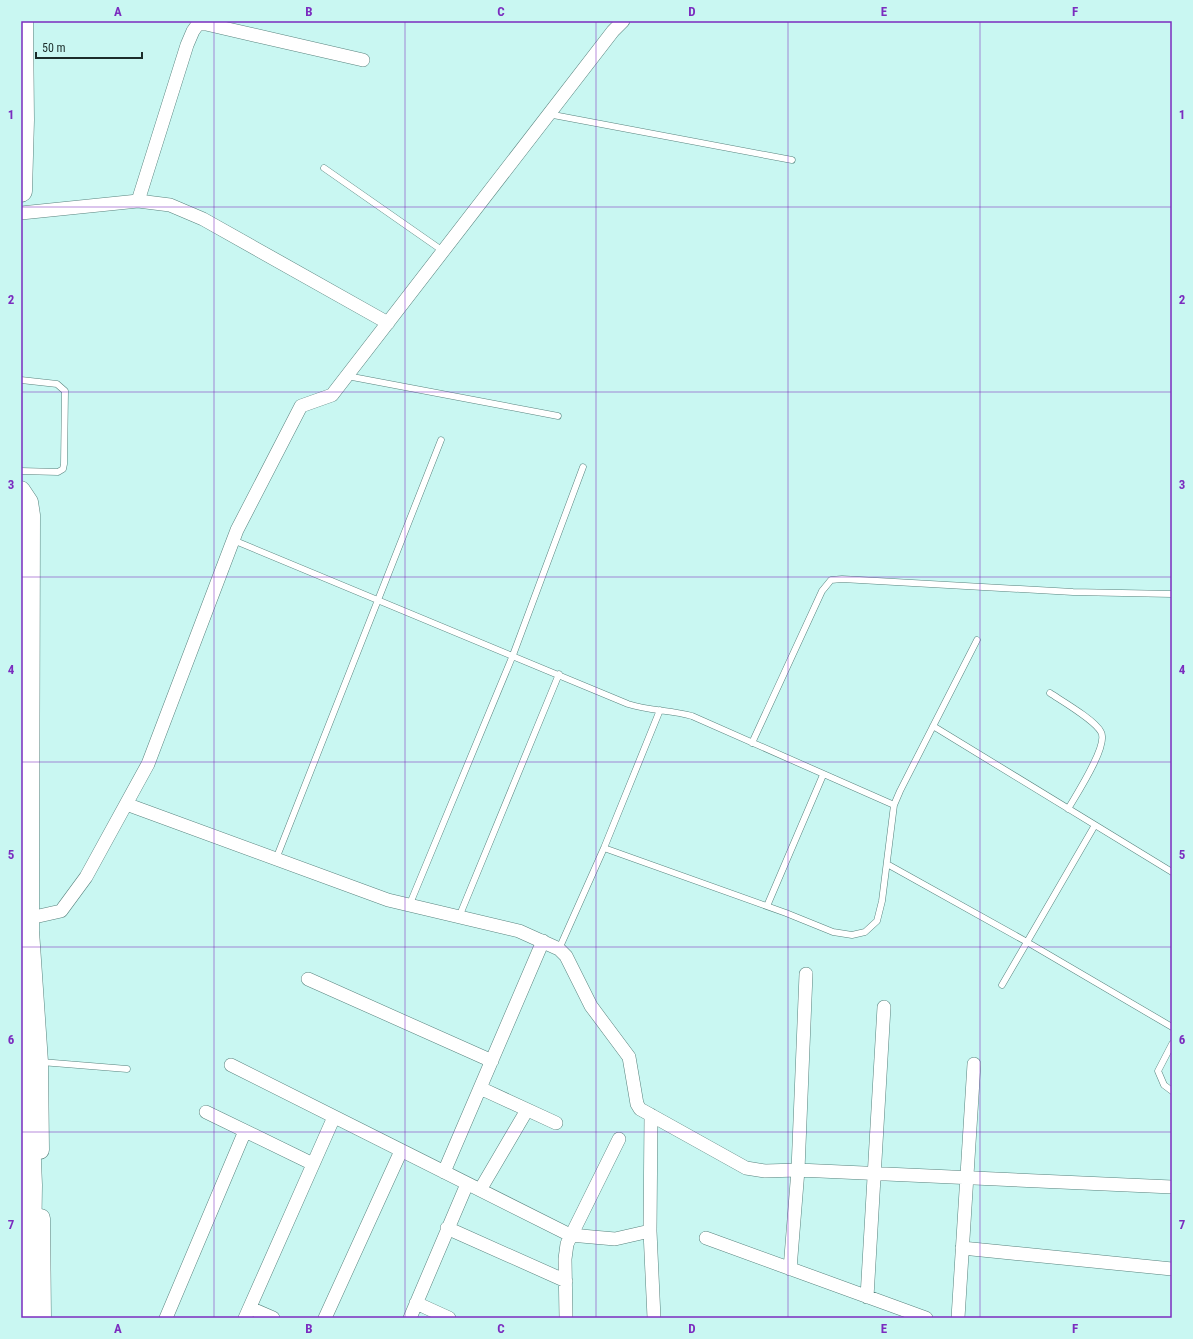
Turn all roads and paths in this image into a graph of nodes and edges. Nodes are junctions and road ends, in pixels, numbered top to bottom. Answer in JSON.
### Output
{"nodes":[{"id":1,"x":22,"y":21,"type":"edge"},
{"id":2,"x":623,"y":21,"type":"edge"},
{"id":3,"x":199,"y":23,"type":"edge"},
{"id":4,"x":363,"y":60,"type":"dead end"},
{"id":5,"x":548,"y":114,"type":"junction"},
{"id":6,"x":792,"y":160,"type":"dead end"},
{"id":7,"x":324,"y":168,"type":"dead end"},
{"id":8,"x":21,"y":191,"type":"edge"},
{"id":9,"x":138,"y":201,"type":"junction"},
{"id":10,"x":21,"y":213,"type":"edge"},
{"id":11,"x":443,"y":251,"type":"junction"},
{"id":12,"x":388,"y":323,"type":"junction"},
{"id":13,"x":347,"y":376,"type":"junction"},
{"id":14,"x":21,"y":380,"type":"edge"},
{"id":15,"x":558,"y":416,"type":"dead end"},
{"id":16,"x":441,"y":440,"type":"dead end"},
{"id":17,"x":583,"y":467,"type":"dead end"},
{"id":18,"x":21,"y":471,"type":"edge"},
{"id":19,"x":21,"y":490,"type":"edge"},
{"id":20,"x":233,"y":540,"type":"junction"},
{"id":21,"x":1172,"y":594,"type":"edge"},
{"id":22,"x":377,"y":600,"type":"junction"},
{"id":23,"x":977,"y":640,"type":"dead end"},
{"id":24,"x":513,"y":654,"type":"junction"},
{"id":25,"x":559,"y":674,"type":"junction"},
{"id":26,"x":1050,"y":693,"type":"dead end"},
{"id":27,"x":660,"y":710,"type":"junction"},
{"id":28,"x":933,"y":726,"type":"junction"},
{"id":29,"x":752,"y":743,"type":"junction"},
{"id":30,"x":823,"y":775,"type":"junction"},
{"id":31,"x":126,"y":804,"type":"junction"},
{"id":32,"x":894,"y":805,"type":"junction"},
{"id":33,"x":1068,"y":809,"type":"junction"},
{"id":34,"x":1095,"y":825,"type":"junction"},
{"id":35,"x":604,"y":848,"type":"junction"},
{"id":36,"x":276,"y":859,"type":"junction"},
{"id":37,"x":887,"y":864,"type":"junction"},
{"id":38,"x":1172,"y":872,"type":"edge"},
{"id":39,"x":409,"y":906,"type":"junction"},
{"id":40,"x":767,"y":906,"type":"junction"},
{"id":41,"x":459,"y":917,"type":"junction"},
{"id":42,"x":26,"y":919,"type":"edge"},
{"id":43,"x":543,"y":942,"type":"junction"},
{"id":44,"x":1027,"y":942,"type":"junction"},
{"id":45,"x":21,"y":944,"type":"edge"},
{"id":46,"x":559,"y":949,"type":"junction"},
{"id":47,"x":806,"y":974,"type":"dead end"},
{"id":48,"x":308,"y":979,"type":"dead end"},
{"id":49,"x":1002,"y":985,"type":"dead end"},
{"id":50,"x":884,"y":1007,"type":"dead end"},
{"id":51,"x":1172,"y":1027,"type":"edge"},
{"id":52,"x":1172,"y":1044,"type":"edge"},
{"id":53,"x":32,"y":1061,"type":"junction"},
{"id":54,"x":492,"y":1061,"type":"junction"},
{"id":55,"x":231,"y":1064,"type":"dead end"},
{"id":56,"x":974,"y":1064,"type":"dead end"},
{"id":57,"x":128,"y":1069,"type":"dead end"},
{"id":58,"x":480,"y":1088,"type":"junction"},
{"id":59,"x":1172,"y":1091,"type":"edge"},
{"id":60,"x":528,"y":1110,"type":"junction"},
{"id":61,"x":206,"y":1112,"type":"dead end"},
{"id":62,"x":651,"y":1115,"type":"junction"},
{"id":63,"x":334,"y":1117,"type":"junction"},
{"id":64,"x":556,"y":1123,"type":"dead end"},
{"id":65,"x":245,"y":1131,"type":"junction"},
{"id":66,"x":619,"y":1139,"type":"dead end"},
{"id":67,"x":401,"y":1151,"type":"junction"},
{"id":68,"x":313,"y":1164,"type":"junction"},
{"id":69,"x":798,"y":1170,"type":"junction"},
{"id":70,"x":444,"y":1172,"type":"junction"},
{"id":71,"x":876,"y":1174,"type":"junction"},
{"id":72,"x":966,"y":1178,"type":"junction"},
{"id":73,"x":466,"y":1184,"type":"junction"},
{"id":74,"x":1172,"y":1187,"type":"edge"},
{"id":75,"x":480,"y":1190,"type":"junction"},
{"id":76,"x":447,"y":1228,"type":"junction"},
{"id":77,"x":650,"y":1231,"type":"junction"},
{"id":78,"x":570,"y":1235,"type":"junction"},
{"id":79,"x":706,"y":1238,"type":"dead end"},
{"id":80,"x":962,"y":1248,"type":"junction"},
{"id":81,"x":790,"y":1269,"type":"junction"},
{"id":82,"x":1172,"y":1269,"type":"edge"},
{"id":83,"x":566,"y":1281,"type":"junction"},
{"id":84,"x":868,"y":1297,"type":"junction"},
{"id":85,"x":416,"y":1303,"type":"junction"},
{"id":86,"x":248,"y":1313,"type":"edge"},
{"id":87,"x":29,"y":1318,"type":"edge"},
{"id":88,"x":42,"y":1318,"type":"edge"},
{"id":89,"x":166,"y":1318,"type":"edge"},
{"id":90,"x":273,"y":1318,"type":"edge"},
{"id":91,"x":325,"y":1318,"type":"edge"},
{"id":92,"x":410,"y":1318,"type":"edge"},
{"id":93,"x":449,"y":1318,"type":"edge"},
{"id":94,"x":566,"y":1318,"type":"edge"},
{"id":95,"x":654,"y":1318,"type":"edge"},
{"id":96,"x":926,"y":1318,"type":"edge"},
{"id":97,"x":958,"y":1318,"type":"edge"}],
"edges":[{"from":1,"to":8,"type":"highway"},
{"from":2,"to":5,"type":"street"},
{"from":3,"to":4,"type":"street"},
{"from":3,"to":9,"type":"street"},
{"from":5,"to":6,"type":"lane"},
{"from":5,"to":11,"type":"street"},
{"from":7,"to":11,"type":"lane"},
{"from":9,"to":10,"type":"street"},
{"from":9,"to":12,"type":"street"},
{"from":11,"to":12,"type":"street"},
{"from":12,"to":13,"type":"street"},
{"from":13,"to":15,"type":"lane"},
{"from":13,"to":20,"type":"street"},
{"from":14,"to":18,"type":"lane"},
{"from":16,"to":22,"type":"lane"},
{"from":17,"to":24,"type":"lane"},
{"from":19,"to":42,"type":"street"},
{"from":20,"to":22,"type":"lane"},
{"from":20,"to":31,"type":"street"},
{"from":21,"to":29,"type":"lane"},
{"from":22,"to":24,"type":"lane"},
{"from":22,"to":36,"type":"lane"},
{"from":23,"to":28,"type":"lane"},
{"from":24,"to":25,"type":"lane"},
{"from":24,"to":39,"type":"lane"},
{"from":25,"to":27,"type":"lane"},
{"from":25,"to":41,"type":"lane"},
{"from":26,"to":33,"type":"lane"},
{"from":27,"to":29,"type":"lane"},
{"from":27,"to":35,"type":"lane"},
{"from":28,"to":32,"type":"lane"},
{"from":28,"to":33,"type":"lane"},
{"from":29,"to":30,"type":"lane"},
{"from":30,"to":32,"type":"lane"},
{"from":30,"to":40,"type":"lane"},
{"from":31,"to":36,"type":"street"},
{"from":31,"to":42,"type":"street"},
{"from":32,"to":37,"type":"lane"},
{"from":33,"to":34,"type":"lane"},
{"from":34,"to":38,"type":"lane"},
{"from":34,"to":44,"type":"lane"},
{"from":35,"to":40,"type":"lane"},
{"from":35,"to":46,"type":"lane"},
{"from":36,"to":39,"type":"street"},
{"from":37,"to":40,"type":"lane"},
{"from":37,"to":44,"type":"lane"},
{"from":39,"to":41,"type":"street"},
{"from":41,"to":43,"type":"street"},
{"from":42,"to":53,"type":"street"},
{"from":43,"to":46,"type":"street"},
{"from":43,"to":54,"type":"street"},
{"from":44,"to":49,"type":"lane"},
{"from":44,"to":51,"type":"lane"},
{"from":45,"to":53,"type":"highway"},
{"from":46,"to":62,"type":"street"},
{"from":47,"to":69,"type":"street"},
{"from":48,"to":54,"type":"street"},
{"from":50,"to":71,"type":"street"},
{"from":52,"to":59,"type":"lane"},
{"from":53,"to":57,"type":"lane"},
{"from":53,"to":87,"type":"highway"},
{"from":53,"to":88,"type":"street"},
{"from":54,"to":58,"type":"street"},
{"from":55,"to":63,"type":"street"},
{"from":56,"to":72,"type":"street"},
{"from":58,"to":60,"type":"street"},
{"from":58,"to":70,"type":"street"},
{"from":60,"to":64,"type":"street"},
{"from":60,"to":75,"type":"street"},
{"from":61,"to":65,"type":"street"},
{"from":62,"to":69,"type":"street"},
{"from":62,"to":77,"type":"street"},
{"from":63,"to":67,"type":"street"},
{"from":63,"to":68,"type":"street"},
{"from":65,"to":68,"type":"street"},
{"from":65,"to":89,"type":"street"},
{"from":66,"to":78,"type":"street"},
{"from":67,"to":70,"type":"street"},
{"from":67,"to":91,"type":"street"},
{"from":68,"to":86,"type":"street"},
{"from":69,"to":71,"type":"street"},
{"from":69,"to":81,"type":"street"},
{"from":70,"to":73,"type":"street"},
{"from":71,"to":72,"type":"street"},
{"from":71,"to":84,"type":"street"},
{"from":72,"to":74,"type":"street"},
{"from":72,"to":80,"type":"street"},
{"from":73,"to":75,"type":"street"},
{"from":73,"to":76,"type":"street"},
{"from":75,"to":78,"type":"street"},
{"from":76,"to":83,"type":"street"},
{"from":76,"to":85,"type":"street"},
{"from":77,"to":78,"type":"street"},
{"from":77,"to":95,"type":"street"},
{"from":78,"to":83,"type":"street"},
{"from":79,"to":81,"type":"street"},
{"from":80,"to":82,"type":"street"},
{"from":80,"to":97,"type":"street"},
{"from":81,"to":84,"type":"street"},
{"from":83,"to":94,"type":"street"},
{"from":84,"to":96,"type":"street"},
{"from":85,"to":92,"type":"street"},
{"from":85,"to":93,"type":"street"},
{"from":86,"to":90,"type":"street"}]}
